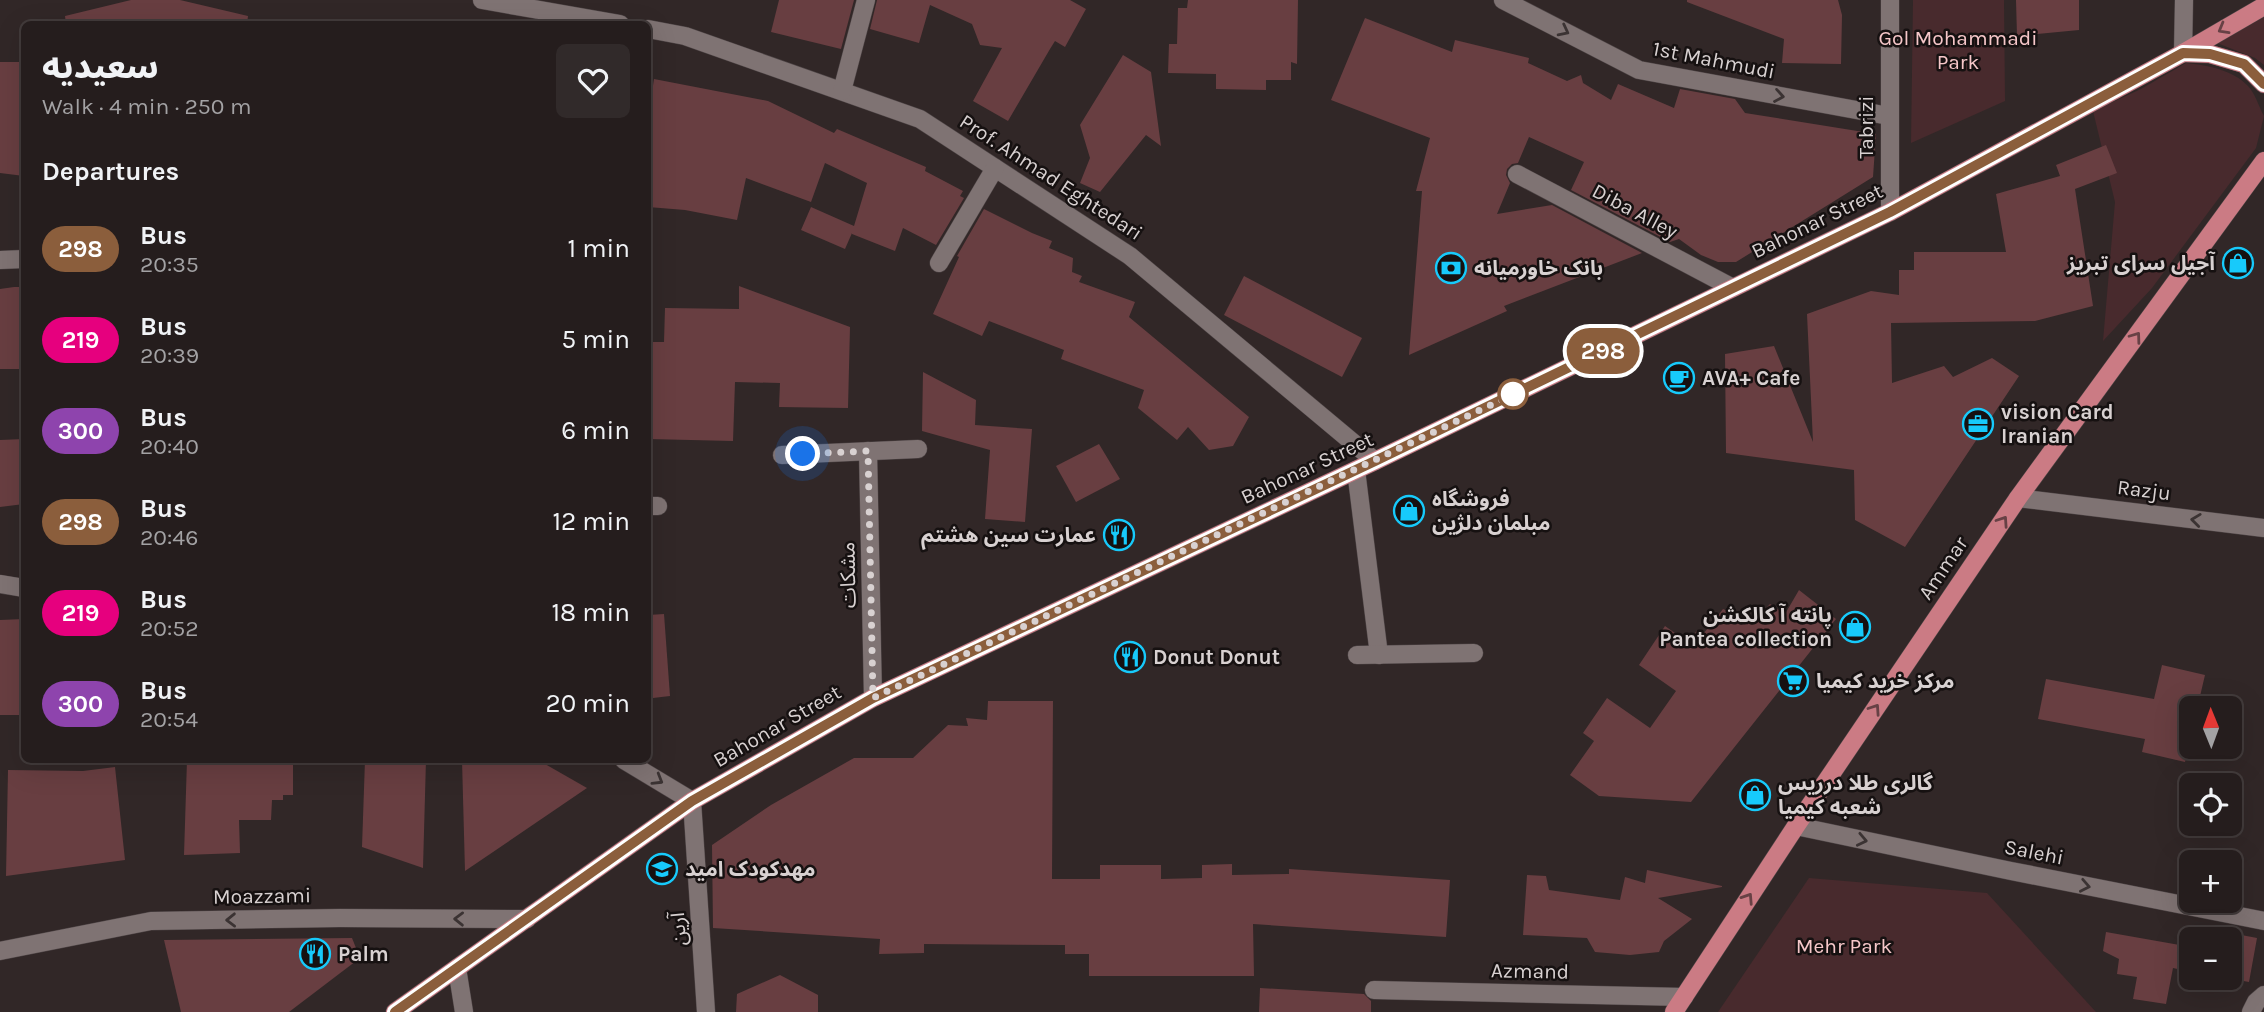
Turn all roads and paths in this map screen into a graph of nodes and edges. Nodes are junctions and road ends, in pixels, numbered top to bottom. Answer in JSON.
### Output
{"nodes":[{"id":1,"x":482,"y":0,"type":"edge"},
{"id":2,"x":866,"y":0,"type":"edge"},
{"id":3,"x":1503,"y":0,"type":"edge"},
{"id":4,"x":1890,"y":0,"type":"edge"},
{"id":5,"x":2184,"y":0,"type":"edge"},
{"id":6,"x":2264,"y":6,"type":"edge"},
{"id":7,"x":603,"y":21,"type":"edge"},
{"id":8,"x":651,"y":30,"type":"edge"},
{"id":9,"x":2183,"y":53,"type":"junction"},
{"id":10,"x":2264,"y":84,"type":"edge"},
{"id":11,"x":842,"y":92,"type":"junction"},
{"id":12,"x":1889,"y":116,"type":"junction"},
{"id":13,"x":2264,"y":161,"type":"edge"},
{"id":14,"x":995,"y":168,"type":"junction"},
{"id":15,"x":1517,"y":174,"type":"dead end"},
{"id":16,"x":1890,"y":212,"type":"junction"},
{"id":17,"x":21,"y":259,"type":"edge"},
{"id":18,"x":0,"y":260,"type":"edge"},
{"id":19,"x":939,"y":263,"type":"dead end"},
{"id":20,"x":1733,"y":288,"type":"junction"},
{"id":21,"x":918,"y":449,"type":"dead end"},
{"id":22,"x":868,"y":451,"type":"junction"},
{"id":23,"x":782,"y":454,"type":"dead end"},
{"id":24,"x":1375,"y":461,"type":"junction"},
{"id":25,"x":1356,"y":470,"type":"junction"},
{"id":26,"x":2018,"y":498,"type":"junction"},
{"id":27,"x":2264,"y":528,"type":"edge"},
{"id":28,"x":0,"y":584,"type":"edge"},
{"id":29,"x":21,"y":588,"type":"edge"},
{"id":30,"x":1474,"y":653,"type":"dead end"},
{"id":31,"x":1379,"y":655,"type":"junction"},
{"id":32,"x":1357,"y":656,"type":"dead end"},
{"id":33,"x":873,"y":698,"type":"junction"},
{"id":34,"x":629,"y":763,"type":"edge"},
{"id":35,"x":692,"y":801,"type":"junction"},
{"id":36,"x":1796,"y":826,"type":"junction"},
{"id":37,"x":527,"y":919,"type":"junction"},
{"id":38,"x":2264,"y":921,"type":"edge"},
{"id":39,"x":0,"y":951,"type":"edge"},
{"id":40,"x":457,"y":968,"type":"junction"},
{"id":41,"x":1374,"y":990,"type":"dead end"},
{"id":42,"x":2264,"y":995,"type":"edge"},
{"id":43,"x":1679,"y":1005,"type":"edge"},
{"id":44,"x":395,"y":1012,"type":"edge"},
{"id":45,"x":464,"y":1012,"type":"edge"},
{"id":46,"x":706,"y":1012,"type":"edge"},
{"id":47,"x":2251,"y":1012,"type":"edge"}],
"edges":[{"from":1,"to":7,"type":"street"},
{"from":2,"to":11,"type":"street"},
{"from":3,"to":12,"type":"street","name":"1st Mahmudi","one_way":true},
{"from":4,"to":12,"type":"street","name":"Tabrizi"},
{"from":5,"to":9,"type":"street"},
{"from":6,"to":9,"type":"main road","name":"Bahonar Street","one_way":true},
{"from":8,"to":11,"type":"street","name":"Prof. Ahmad Eghtedari"},
{"from":9,"to":10,"type":"main road"},
{"from":9,"to":16,"type":"main road","name":"Bahonar Street"},
{"from":11,"to":14,"type":"street","name":"Prof. Ahmad Eghtedari"},
{"from":12,"to":16,"type":"street","name":"Tabrizi"},
{"from":26,"to":13,"type":"main road","name":"Ammar","one_way":true},
{"from":14,"to":19,"type":"street"},
{"from":14,"to":24,"type":"street","name":"Prof. Ahmad Eghtedari"},
{"from":15,"to":20,"type":"street","name":"Diba Alley"},
{"from":16,"to":20,"type":"main road","name":"Bahonar Street"},
{"from":17,"to":18,"type":"street"},
{"from":20,"to":24,"type":"main road","name":"Bahonar Street"},
{"from":21,"to":22,"type":"street"},
{"from":22,"to":23,"type":"street"},
{"from":22,"to":33,"type":"street","name":"مشکات"},
{"from":24,"to":25,"type":"main road","name":"Bahonar Street"},
{"from":25,"to":31,"type":"street"},
{"from":25,"to":33,"type":"main road","name":"Bahonar Street"},
{"from":27,"to":26,"type":"street","name":"Razju","one_way":true},
{"from":36,"to":26,"type":"main road","name":"Ammar","one_way":true},
{"from":28,"to":29,"type":"street"},
{"from":30,"to":31,"type":"street"},
{"from":31,"to":32,"type":"street"},
{"from":33,"to":35,"type":"main road","name":"Bahonar Street"},
{"from":34,"to":35,"type":"street","one_way":true},
{"from":35,"to":37,"type":"main road","name":"Bahonar Street"},
{"from":35,"to":46,"type":"street","name":"آرین"},
{"from":36,"to":38,"type":"street","name":"Salehi","one_way":true},
{"from":43,"to":36,"type":"main road","name":"Ammar","one_way":true},
{"from":37,"to":39,"type":"street","name":"Moazzami","one_way":true},
{"from":37,"to":40,"type":"main road","name":"Bahonar Street"},
{"from":40,"to":44,"type":"main road","name":"Bahonar Street"},
{"from":40,"to":45,"type":"street"},
{"from":41,"to":43,"type":"street","name":"Azmand"},
{"from":42,"to":47,"type":"street"}]}
